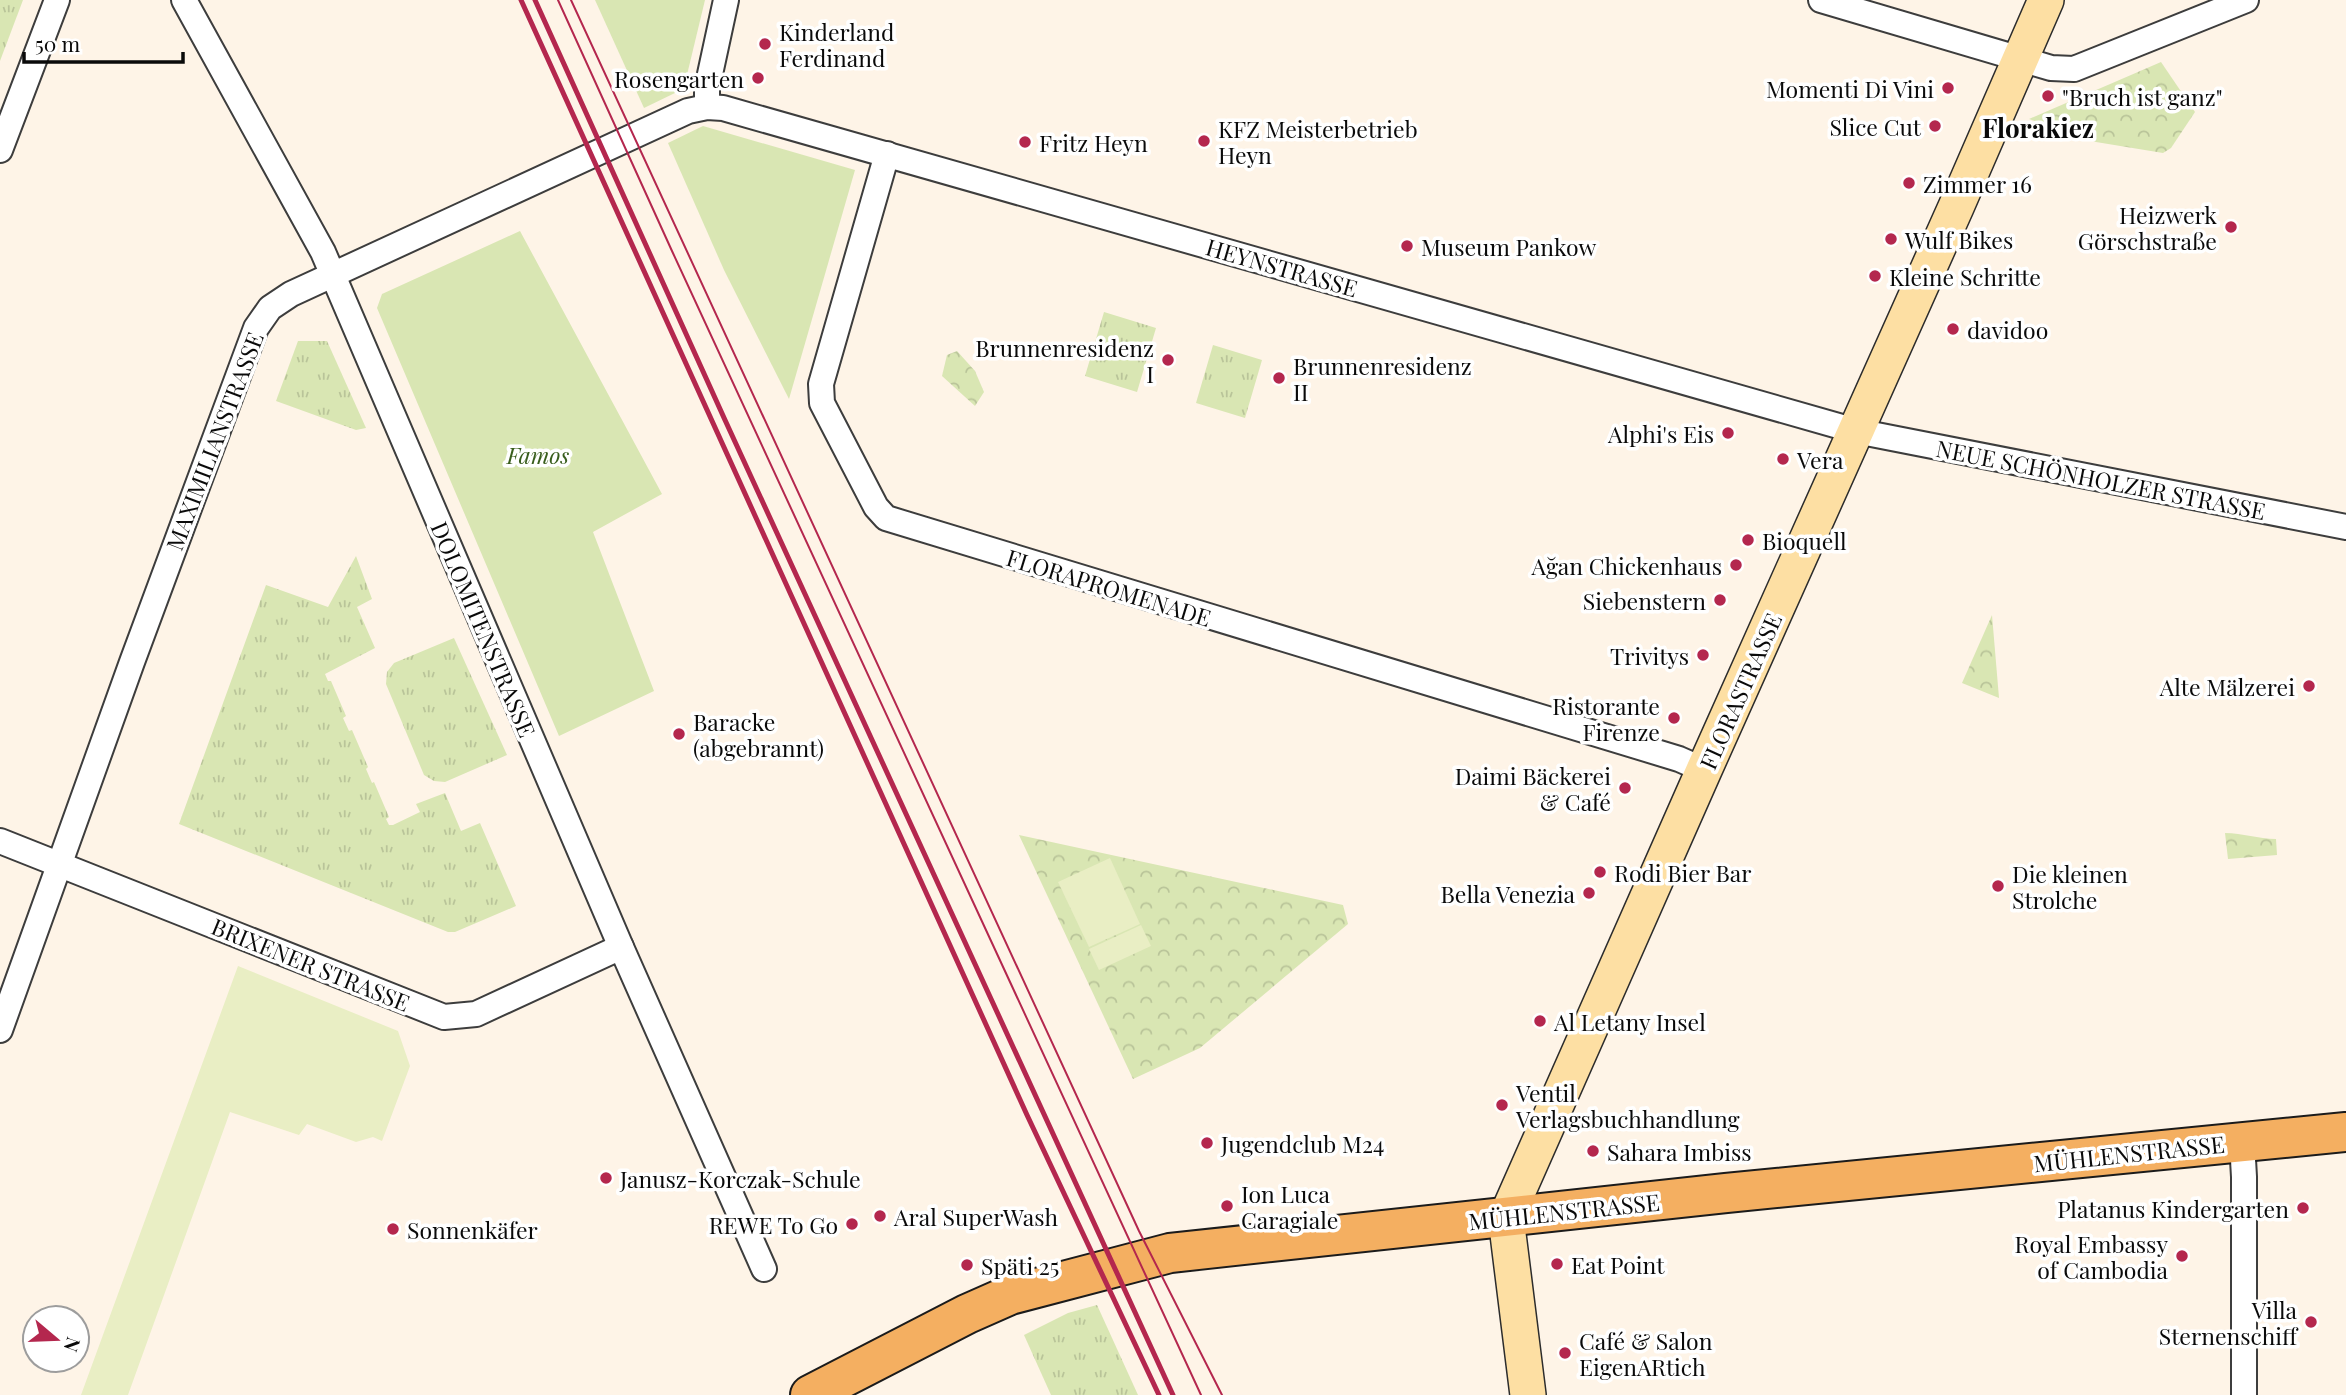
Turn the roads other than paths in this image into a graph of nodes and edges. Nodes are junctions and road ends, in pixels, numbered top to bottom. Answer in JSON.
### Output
{"nodes":[{"id":1,"x":57,"y":0,"type":"edge"},
{"id":2,"x":184,"y":0,"type":"edge"},
{"id":3,"x":726,"y":0,"type":"edge"},
{"id":4,"x":1821,"y":0,"type":"edge"},
{"id":5,"x":2046,"y":0,"type":"edge"},
{"id":6,"x":2246,"y":0,"type":"edge"},
{"id":7,"x":2021,"y":58,"type":"junction"},
{"id":8,"x":707,"y":107,"type":"junction"},
{"id":9,"x":0,"y":150,"type":"edge"},
{"id":10,"x":887,"y":154,"type":"junction"},
{"id":11,"x":332,"y":275,"type":"junction"},
{"id":12,"x":1856,"y":431,"type":"junction"},
{"id":13,"x":2346,"y":527,"type":"edge"},
{"id":14,"x":1704,"y":770,"type":"junction"},
{"id":15,"x":0,"y":841,"type":"edge"},
{"id":16,"x":59,"y":864,"type":"junction"},
{"id":17,"x":621,"y":947,"type":"junction"},
{"id":18,"x":0,"y":1030,"type":"edge"},
{"id":19,"x":2346,"y":1132,"type":"edge"},
{"id":20,"x":2242,"y":1142,"type":"junction"},
{"id":21,"x":1506,"y":1218,"type":"junction"},
{"id":22,"x":764,"y":1269,"type":"dead end"},
{"id":23,"x":810,"y":1395,"type":"edge"},
{"id":24,"x":1528,"y":1395,"type":"edge"},
{"id":25,"x":2244,"y":1395,"type":"edge"}],
"edges":[{"from":1,"to":9,"type":"street"},
{"from":2,"to":11,"type":"street","name":"DOLOMITENSTRASSE"},
{"from":3,"to":8,"type":"street"},
{"from":4,"to":7,"type":"street"},
{"from":5,"to":7,"type":"street","name":"FLORASTRASSE"},
{"from":6,"to":7,"type":"street"},
{"from":7,"to":12,"type":"street","name":"FLORASTRASSE"},
{"from":8,"to":10,"type":"street","name":"HEYNSTRASSE"},
{"from":8,"to":11,"type":"street","name":"MAXIMILIANSTRASSE"},
{"from":10,"to":12,"type":"street","name":"HEYNSTRASSE"},
{"from":10,"to":14,"type":"street","name":"FLORAPROMENADE"},
{"from":11,"to":16,"type":"street","name":"MAXIMILIANSTRASSE"},
{"from":11,"to":17,"type":"street","name":"DOLOMITENSTRASSE"},
{"from":12,"to":13,"type":"street","name":"NEUE SCHÖNHOLZER STRASSE"},
{"from":12,"to":14,"type":"street","name":"FLORASTRASSE"},
{"from":14,"to":21,"type":"street","name":"FLORASTRASSE"},
{"from":15,"to":16,"type":"street","name":"BRIXENER STRASSE"},
{"from":16,"to":17,"type":"street","name":"BRIXENER STRASSE"},
{"from":16,"to":18,"type":"street","name":"MAXIMILIANSTRASSE"},
{"from":17,"to":22,"type":"street","name":"DOLOMITENSTRASSE"},
{"from":19,"to":20,"type":"main road","name":"MÜHLENSTRASSE"},
{"from":20,"to":21,"type":"main road","name":"MÜHLENSTRASSE"},
{"from":20,"to":25,"type":"street"},
{"from":21,"to":23,"type":"main road","name":"MÜHLENSTRASSE"},
{"from":21,"to":24,"type":"street"}]}
